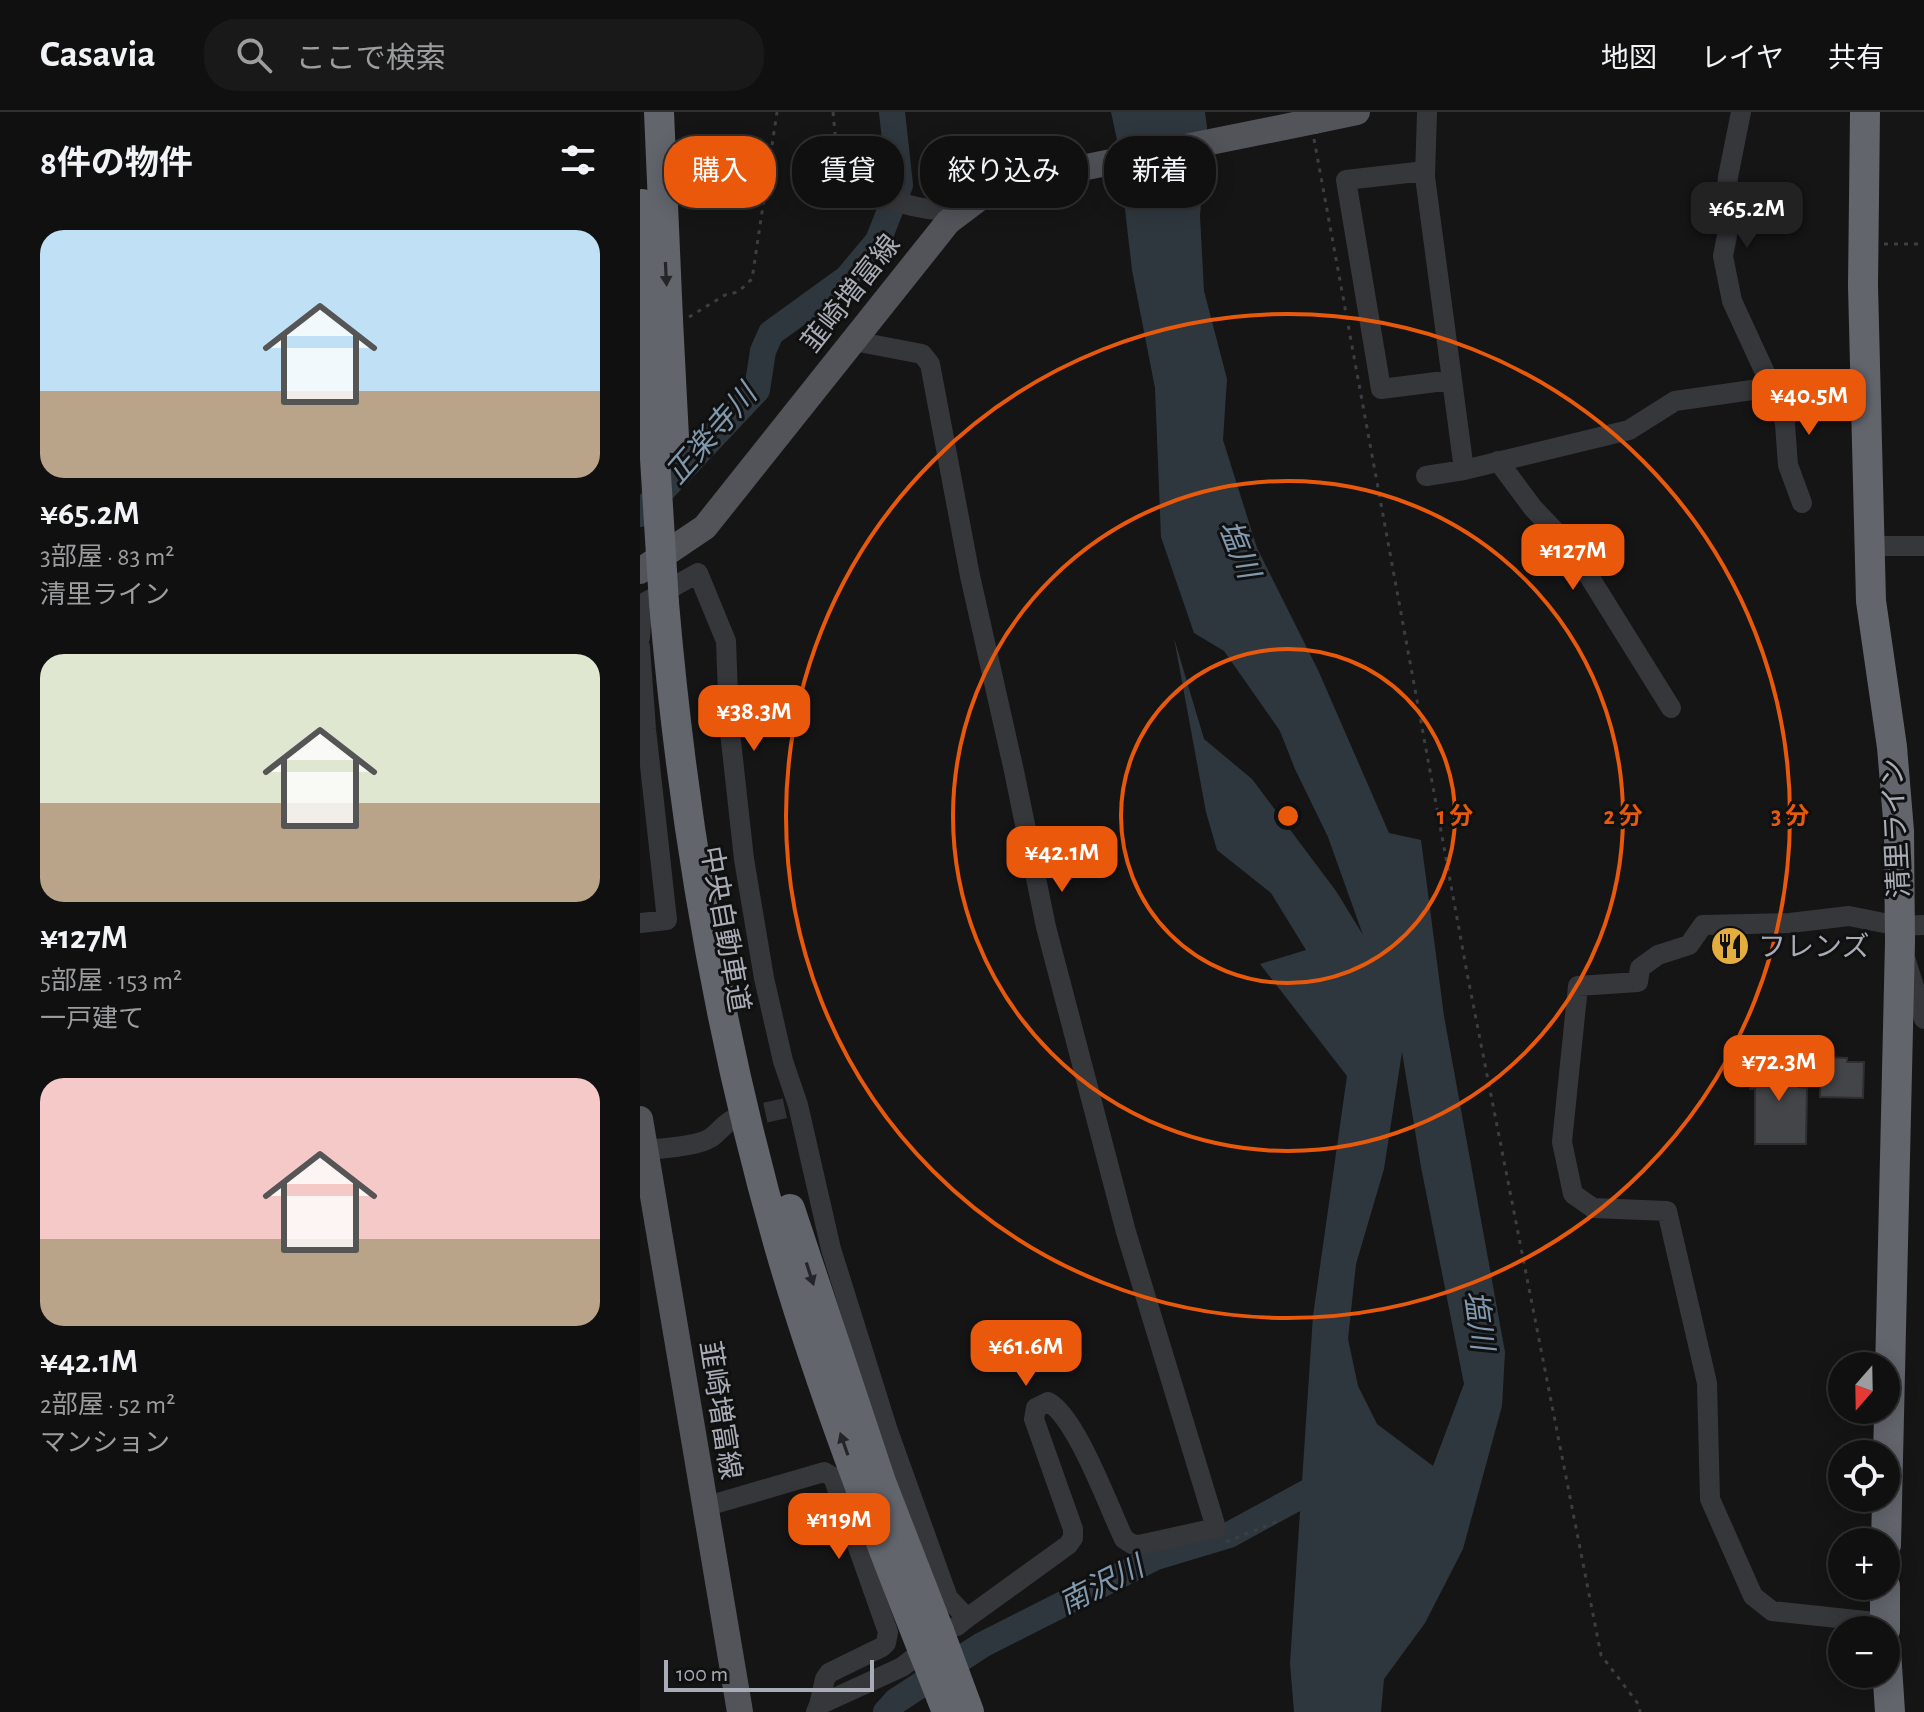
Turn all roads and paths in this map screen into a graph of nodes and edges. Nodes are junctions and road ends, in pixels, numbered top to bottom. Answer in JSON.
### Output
{"nodes":[{"id":1,"x":659,"y":112,"type":"edge"},
{"id":2,"x":777,"y":112,"type":"edge"},
{"id":3,"x":833,"y":112,"type":"edge"},
{"id":4,"x":1357,"y":112,"type":"edge"},
{"id":5,"x":1427,"y":112,"type":"edge"},
{"id":6,"x":1741,"y":112,"type":"edge"},
{"id":7,"x":1865,"y":112,"type":"edge"},
{"id":8,"x":1313,"y":124,"type":"junction"},
{"id":9,"x":835,"y":136,"type":"edge"},
{"id":10,"x":640,"y":147,"type":"edge"},
{"id":11,"x":1425,"y":171,"type":"junction"},
{"id":12,"x":904,"y":205,"type":"edge"},
{"id":13,"x":948,"y":222,"type":"junction"},
{"id":14,"x":1864,"y":244,"type":"junction"},
{"id":15,"x":1924,"y":244,"type":"edge"},
{"id":16,"x":667,"y":323,"type":"junction"},
{"id":17,"x":854,"y":341,"type":"junction"},
{"id":18,"x":1865,"y":378,"type":"junction"},
{"id":19,"x":1452,"y":380,"type":"junction"},
{"id":20,"x":1773,"y":387,"type":"junction"},
{"id":21,"x":1498,"y":461,"type":"junction"},
{"id":22,"x":1464,"y":470,"type":"junction"},
{"id":23,"x":1426,"y":476,"type":"dead end"},
{"id":24,"x":1802,"y":503,"type":"dead end"},
{"id":25,"x":1869,"y":546,"type":"junction"},
{"id":26,"x":1924,"y":546,"type":"edge"},
{"id":27,"x":640,"y":571,"type":"edge"},
{"id":28,"x":640,"y":638,"type":"edge"},
{"id":29,"x":640,"y":647,"type":"edge"},
{"id":30,"x":1671,"y":708,"type":"dead end"},
{"id":31,"x":640,"y":923,"type":"edge"},
{"id":32,"x":1908,"y":931,"type":"edge"},
{"id":33,"x":1924,"y":1019,"type":"edge"},
{"id":34,"x":640,"y":1119,"type":"edge"},
{"id":35,"x":732,"y":1120,"type":"tunnel mouth"},
{"id":36,"x":643,"y":1149,"type":"edge"},
{"id":37,"x":704,"y":1507,"type":"junction"},
{"id":38,"x":1887,"y":1528,"type":"edge"},
{"id":39,"x":967,"y":1618,"type":"junction"},
{"id":40,"x":1828,"y":1623,"type":"edge"},
{"id":41,"x":930,"y":1639,"type":"junction"},
{"id":42,"x":1888,"y":1688,"type":"edge"},
{"id":43,"x":818,"y":1708,"type":"edge"},
{"id":44,"x":740,"y":1712,"type":"edge"},
{"id":45,"x":947,"y":1712,"type":"edge"},
{"id":46,"x":969,"y":1712,"type":"edge"},
{"id":47,"x":1640,"y":1712,"type":"edge"},
{"id":48,"x":1890,"y":1712,"type":"edge"}],
"edges":[{"from":1,"to":16,"type":"highway","name":"中央自動車道","one_way":true},
{"from":2,"to":16,"type":"path"},
{"from":3,"to":9,"type":"path"},
{"from":4,"to":8,"type":"main road","name":"韮崎増富線"},
{"from":5,"to":11,"type":"street"},
{"from":6,"to":20,"type":"street"},
{"from":7,"to":14,"type":"highway","name":"清里ライン"},
{"from":8,"to":13,"type":"main road","name":"韮崎増富線","bridge":true},
{"from":8,"to":47,"type":"path"},
{"from":10,"to":16,"type":"highway","name":"中央自動車道"},
{"from":11,"to":19,"type":"street"},
{"from":11,"to":19,"type":"street"},
{"from":12,"to":13,"type":"street"},
{"from":13,"to":17,"type":"main road","name":"韮崎増富線"},
{"from":14,"to":15,"type":"path"},
{"from":14,"to":18,"type":"highway","name":"清里ライン"},
{"from":16,"to":41,"type":"highway","name":"中央自動車道","bridge":true},
{"from":17,"to":27,"type":"main road","name":"韮崎増富線"},
{"from":17,"to":39,"type":"street"},
{"from":18,"to":20,"type":"street"},
{"from":18,"to":25,"type":"highway","name":"清里ライン"},
{"from":19,"to":22,"type":"street"},
{"from":20,"to":21,"type":"street"},
{"from":20,"to":24,"type":"street"},
{"from":21,"to":22,"type":"street"},
{"from":21,"to":30,"type":"street"},
{"from":22,"to":23,"type":"street"},
{"from":25,"to":26,"type":"street"},
{"from":25,"to":32,"type":"highway","name":"清里ライン"},
{"from":28,"to":39,"type":"street"},
{"from":29,"to":31,"type":"street"},
{"from":32,"to":33,"type":"street"},
{"from":32,"to":38,"type":"highway","name":"清里ライン"},
{"from":32,"to":40,"type":"street"},
{"from":34,"to":36,"type":"main road","name":"韮崎増富線"},
{"from":35,"to":36,"type":"street"},
{"from":36,"to":37,"type":"main road","name":"韮崎増富線"},
{"from":37,"to":43,"type":"street"},
{"from":37,"to":44,"type":"main road","name":"韮崎増富線"},
{"from":39,"to":43,"type":"street"},
{"from":41,"to":45,"type":"highway","name":"中央自動車道","bridge":true},
{"from":41,"to":46,"type":"highway","name":"中央自動車道","bridge":true},
{"from":42,"to":48,"type":"highway"}]}
